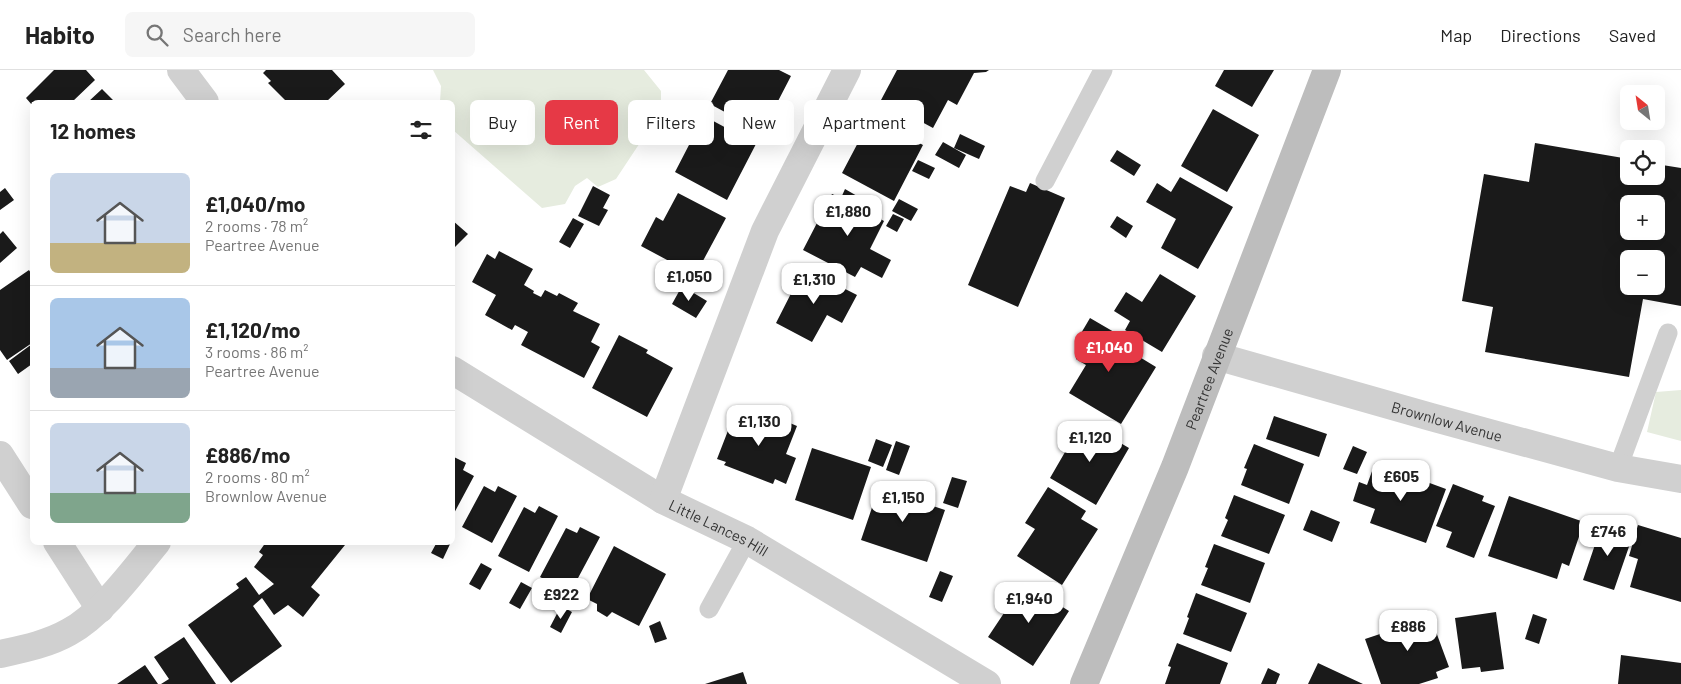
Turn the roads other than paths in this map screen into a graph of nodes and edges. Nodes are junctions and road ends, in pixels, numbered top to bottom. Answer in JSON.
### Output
{"nodes":[{"id":1,"x":181,"y":70,"type":"edge"},
{"id":2,"x":846,"y":70,"type":"edge"},
{"id":3,"x":1103,"y":70,"type":"edge"},
{"id":4,"x":1327,"y":70,"type":"edge"},
{"id":5,"x":204,"y":100,"type":"edge"},
{"id":6,"x":1044,"y":181,"type":"dead end"},
{"id":7,"x":1668,"y":333,"type":"dead end"},
{"id":8,"x":1216,"y":356,"type":"junction"},
{"id":9,"x":455,"y":372,"type":"edge"},
{"id":10,"x":0,"y":455,"type":"edge"},
{"id":11,"x":1618,"y":468,"type":"junction"},
{"id":12,"x":1681,"y":479,"type":"edge"},
{"id":13,"x":663,"y":500,"type":"junction"},
{"id":14,"x":30,"y":502,"type":"edge"},
{"id":15,"x":747,"y":540,"type":"junction"},
{"id":16,"x":59,"y":545,"type":"edge"},
{"id":17,"x":154,"y":545,"type":"edge"},
{"id":18,"x":100,"y":609,"type":"junction"},
{"id":19,"x":709,"y":609,"type":"dead end"},
{"id":20,"x":0,"y":654,"type":"edge"},
{"id":21,"x":987,"y":684,"type":"edge"},
{"id":22,"x":1084,"y":684,"type":"edge"}],
"edges":[{"from":1,"to":5,"type":"street"},
{"from":2,"to":13,"type":"street"},
{"from":3,"to":6,"type":"lane"},
{"from":4,"to":8,"type":"street","name":"Peartree Avenue"},
{"from":7,"to":11,"type":"lane"},
{"from":8,"to":11,"type":"street","name":"Brownlow Avenue"},
{"from":8,"to":22,"type":"street","name":"Peartree Avenue"},
{"from":9,"to":13,"type":"street","name":"Little Lances Hill"},
{"from":10,"to":14,"type":"street"},
{"from":11,"to":12,"type":"street","name":"Brownlow Avenue"},
{"from":13,"to":15,"type":"street","name":"Little Lances Hill"},
{"from":15,"to":19,"type":"lane"},
{"from":15,"to":21,"type":"street","name":"Little Lances Hill"},
{"from":16,"to":18,"type":"street"},
{"from":17,"to":18,"type":"street"},
{"from":18,"to":20,"type":"street"}]}
